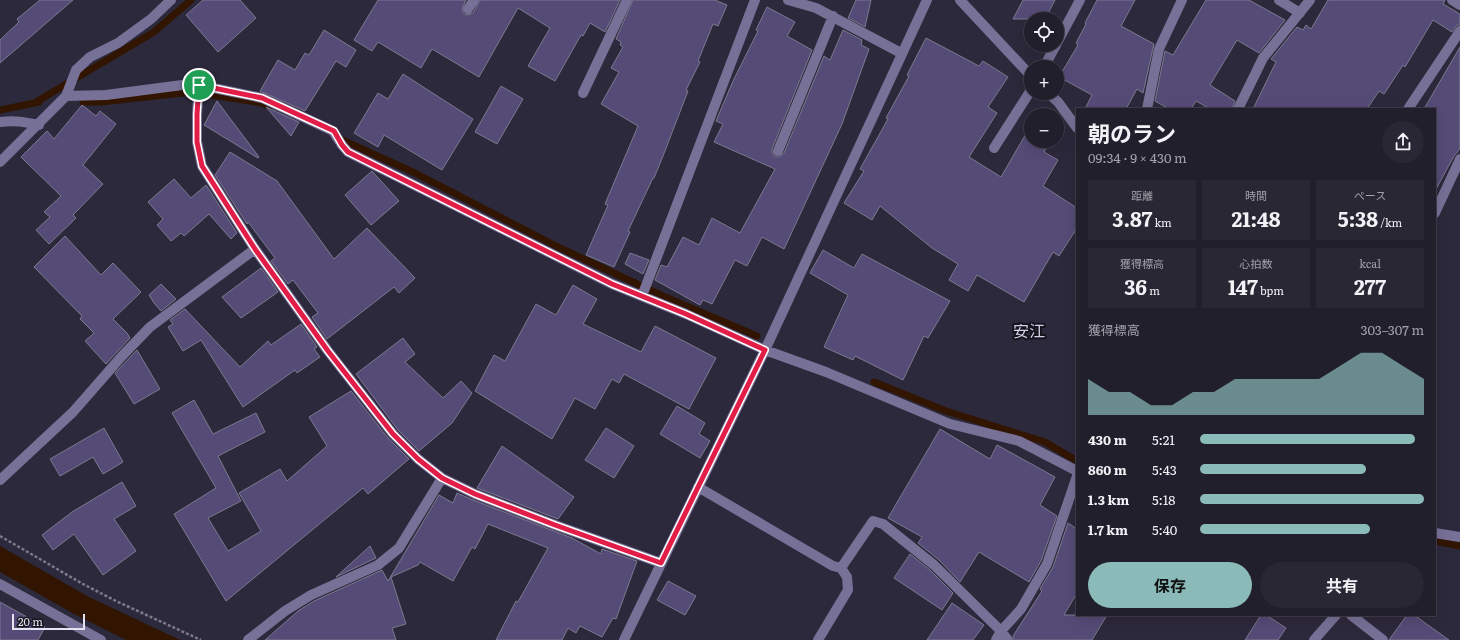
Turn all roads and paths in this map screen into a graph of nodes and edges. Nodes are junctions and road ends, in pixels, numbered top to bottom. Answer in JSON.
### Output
{"nodes":[{"id":1,"x":171,"y":0,"type":"edge"},
{"id":2,"x":474,"y":0,"type":"edge"},
{"id":3,"x":627,"y":0,"type":"edge"},
{"id":4,"x":755,"y":0,"type":"edge"},
{"id":5,"x":788,"y":0,"type":"edge"},
{"id":6,"x":960,"y":0,"type":"edge"},
{"id":7,"x":1080,"y":0,"type":"edge"},
{"id":8,"x":1182,"y":0,"type":"edge"},
{"id":9,"x":1279,"y":0,"type":"edge"},
{"id":10,"x":1310,"y":0,"type":"edge"},
{"id":11,"x":1452,"y":0,"type":"edge"},
{"id":12,"x":923,"y":2,"type":"edge"},
{"id":13,"x":817,"y":4,"type":"edge"},
{"id":14,"x":1460,"y":5,"type":"edge"},
{"id":15,"x":468,"y":9,"type":"dead end"},
{"id":16,"x":1300,"y":13,"type":"junction"},
{"id":17,"x":833,"y":16,"type":"junction"},
{"id":18,"x":1064,"y":29,"type":"edge"},
{"id":19,"x":1460,"y":31,"type":"edge"},
{"id":20,"x":901,"y":53,"type":"junction"},
{"id":21,"x":1024,"y":69,"type":"edge"},
{"id":22,"x":198,"y":91,"type":"junction"},
{"id":23,"x":68,"y":93,"type":"junction"},
{"id":24,"x":583,"y":93,"type":"dead end"},
{"id":25,"x":1025,"y":100,"type":"edge"},
{"id":26,"x":1056,"y":100,"type":"edge"},
{"id":27,"x":1147,"y":108,"type":"edge"},
{"id":28,"x":1238,"y":108,"type":"edge"},
{"id":29,"x":1409,"y":108,"type":"edge"},
{"id":30,"x":0,"y":122,"type":"edge"},
{"id":31,"x":39,"y":125,"type":"junction"},
{"id":32,"x":1076,"y":127,"type":"edge"},
{"id":33,"x":994,"y":148,"type":"dead end"},
{"id":34,"x":778,"y":151,"type":"dead end"},
{"id":35,"x":1460,"y":159,"type":"edge"},
{"id":36,"x":0,"y":162,"type":"edge"},
{"id":37,"x":1436,"y":212,"type":"edge"},
{"id":38,"x":255,"y":249,"type":"junction"},
{"id":39,"x":644,"y":291,"type":"junction"},
{"id":40,"x":765,"y":350,"type":"junction"},
{"id":41,"x":1076,"y":470,"type":"edge"},
{"id":42,"x":442,"y":478,"type":"junction"},
{"id":43,"x":1076,"y":479,"type":"edge"},
{"id":44,"x":0,"y":480,"type":"edge"},
{"id":45,"x":698,"y":487,"type":"junction"},
{"id":46,"x":1436,"y":533,"type":"edge"},
{"id":47,"x":0,"y":536,"type":"edge"},
{"id":48,"x":1460,"y":538,"type":"edge"},
{"id":49,"x":661,"y":563,"type":"junction"},
{"id":50,"x":841,"y":568,"type":"junction"},
{"id":51,"x":0,"y":584,"type":"edge"},
{"id":52,"x":1335,"y":616,"type":"edge"},
{"id":53,"x":1352,"y":616,"type":"edge"},
{"id":54,"x":999,"y":636,"type":"edge"},
{"id":55,"x":101,"y":640,"type":"edge"},
{"id":56,"x":202,"y":640,"type":"edge"},
{"id":57,"x":248,"y":640,"type":"edge"},
{"id":58,"x":624,"y":640,"type":"edge"},
{"id":59,"x":818,"y":640,"type":"edge"},
{"id":60,"x":1008,"y":640,"type":"edge"},
{"id":61,"x":1314,"y":640,"type":"edge"},
{"id":62,"x":1383,"y":640,"type":"edge"}],
"edges":[{"from":1,"to":23,"type":"street"},
{"from":2,"to":15,"type":"street"},
{"from":3,"to":24,"type":"street"},
{"from":4,"to":39,"type":"street"},
{"from":5,"to":13,"type":"street"},
{"from":6,"to":21,"type":"street"},
{"from":7,"to":18,"type":"street"},
{"from":8,"to":27,"type":"street"},
{"from":9,"to":16,"type":"street"},
{"from":10,"to":16,"type":"street"},
{"from":11,"to":14,"type":"street"},
{"from":12,"to":20,"type":"street"},
{"from":13,"to":17,"type":"street"},
{"from":16,"to":28,"type":"street"},
{"from":17,"to":20,"type":"street"},
{"from":17,"to":34,"type":"street"},
{"from":19,"to":29,"type":"street"},
{"from":20,"to":40,"type":"street"},
{"from":22,"to":23,"type":"street"},
{"from":22,"to":38,"type":"street"},
{"from":22,"to":39,"type":"street"},
{"from":23,"to":31,"type":"street"},
{"from":25,"to":33,"type":"street"},
{"from":26,"to":32,"type":"street"},
{"from":30,"to":31,"type":"street"},
{"from":31,"to":36,"type":"street"},
{"from":35,"to":37,"type":"street"},
{"from":38,"to":42,"type":"street"},
{"from":38,"to":44,"type":"street"},
{"from":39,"to":40,"type":"street"},
{"from":40,"to":41,"type":"street"},
{"from":40,"to":45,"type":"street"},
{"from":42,"to":49,"type":"street"},
{"from":42,"to":57,"type":"street"},
{"from":43,"to":54,"type":"street"},
{"from":45,"to":49,"type":"street"},
{"from":45,"to":50,"type":"street"},
{"from":46,"to":48,"type":"street"},
{"from":47,"to":56,"type":"path"},
{"from":49,"to":58,"type":"street"},
{"from":50,"to":54,"type":"street"},
{"from":50,"to":59,"type":"street"},
{"from":51,"to":55,"type":"street"},
{"from":52,"to":61,"type":"street"},
{"from":53,"to":62,"type":"street"},
{"from":54,"to":60,"type":"street"}]}
